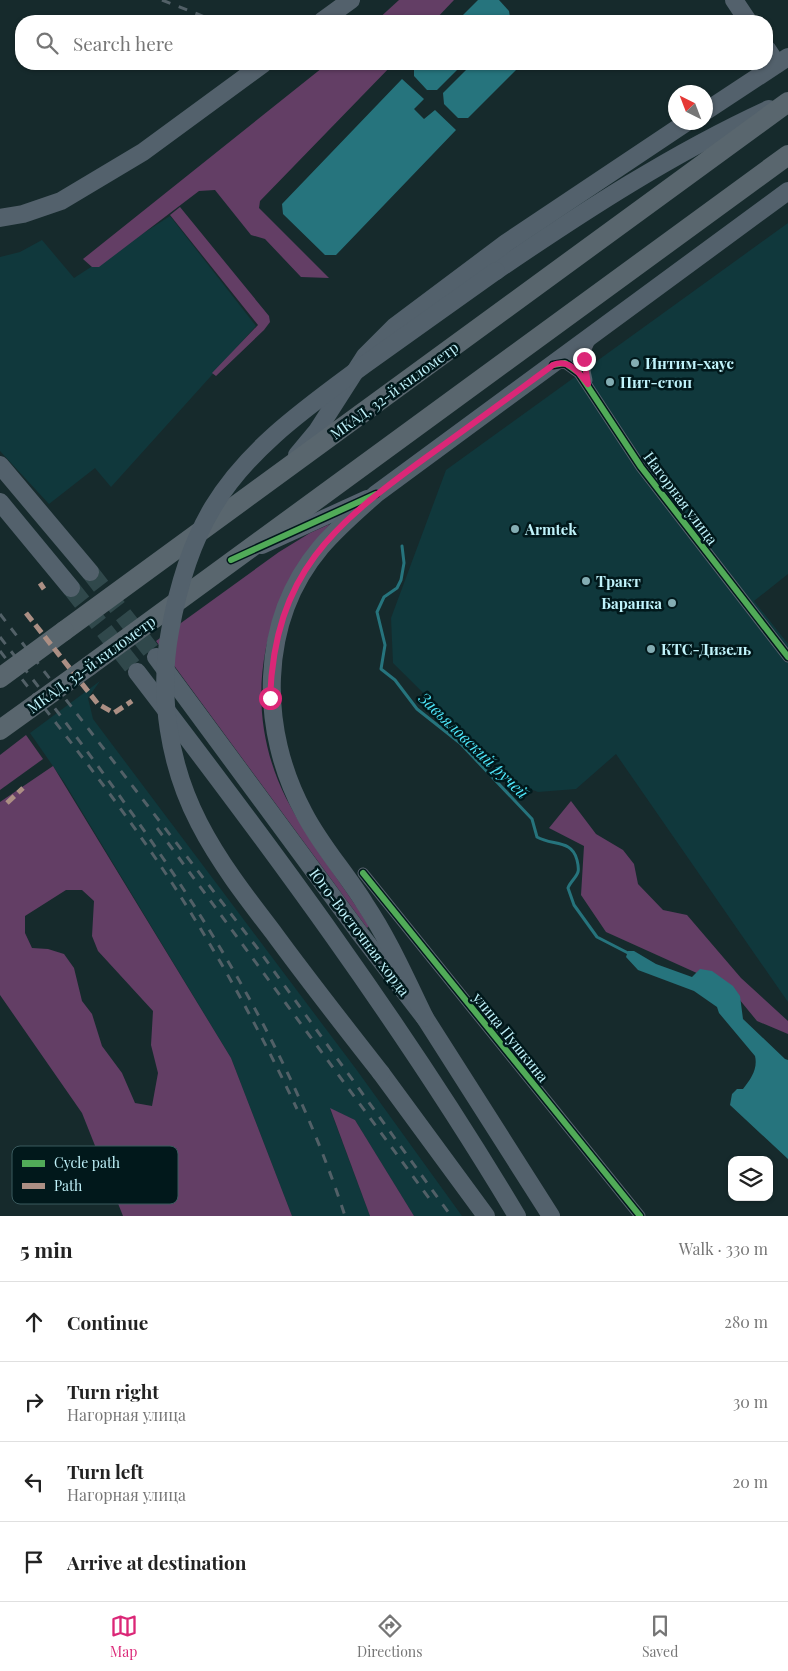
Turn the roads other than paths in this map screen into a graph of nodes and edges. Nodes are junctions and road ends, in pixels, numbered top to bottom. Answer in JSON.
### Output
{"nodes":[{"id":1,"x":351,"y":0,"type":"edge"},
{"id":2,"x":734,"y":0,"type":"edge"},
{"id":3,"x":330,"y":15,"type":"edge"},
{"id":4,"x":744,"y":15,"type":"edge"},
{"id":5,"x":256,"y":70,"type":"edge"},
{"id":6,"x":767,"y":70,"type":"edge"},
{"id":7,"x":788,"y":101,"type":"edge"},
{"id":8,"x":713,"y":106,"type":"edge"},
{"id":9,"x":675,"y":130,"type":"edge"},
{"id":10,"x":788,"y":155,"type":"edge"},
{"id":11,"x":788,"y":191,"type":"edge"},
{"id":12,"x":0,"y":218,"type":"edge"},
{"id":13,"x":593,"y":335,"type":"junction"},
{"id":14,"x":553,"y":365,"type":"junction"},
{"id":15,"x":588,"y":384,"type":"junction"},
{"id":16,"x":0,"y":465,"type":"edge"},
{"id":17,"x":277,"y":477,"type":"junction"},
{"id":18,"x":376,"y":494,"type":"junction"},
{"id":19,"x":0,"y":502,"type":"edge"},
{"id":20,"x":231,"y":560,"type":"junction"},
{"id":21,"x":90,"y":572,"type":"tunnel mouth"},
{"id":22,"x":71,"y":588,"type":"tunnel mouth"},
{"id":23,"x":156,"y":657,"type":"tunnel mouth"},
{"id":24,"x":788,"y":657,"type":"edge"},
{"id":25,"x":137,"y":672,"type":"tunnel mouth"},
{"id":26,"x":0,"y":678,"type":"edge"},
{"id":27,"x":0,"y":730,"type":"edge"},
{"id":28,"x":363,"y":873,"type":"dead end"},
{"id":29,"x":425,"y":1018,"type":"junction"},
{"id":30,"x":486,"y":1216,"type":"edge"},
{"id":31,"x":516,"y":1216,"type":"edge"},
{"id":32,"x":551,"y":1216,"type":"edge"},
{"id":33,"x":640,"y":1216,"type":"edge"}],
"edges":[{"from":1,"to":3,"type":"main road"},
{"from":2,"to":4,"type":"main road"},
{"from":5,"to":12,"type":"main road"},
{"from":6,"to":8,"type":"main road"},
{"from":7,"to":17,"type":"highway","name":"МКАД, 32-й километр"},
{"from":7,"to":30,"type":"main road","bridge":true},
{"from":9,"to":17,"type":"main road"},
{"from":10,"to":20,"type":"highway","name":"МКАД, 32-й километр"},
{"from":11,"to":13,"type":"main road"},
{"from":13,"to":14,"type":"main road"},
{"from":13,"to":15,"type":"street","name":"Нагорная улица"},
{"from":14,"to":15,"type":"street","name":"Нагорная улица"},
{"from":14,"to":18,"type":"main road"},
{"from":15,"to":24,"type":"street","name":"Нагорная улица"},
{"from":16,"to":21,"type":"main road"},
{"from":17,"to":26,"type":"highway","name":"МКАД, 32-й километр","bridge":true},
{"from":18,"to":20,"type":"street"},
{"from":18,"to":29,"type":"main road"},
{"from":19,"to":22,"type":"main road"},
{"from":20,"to":27,"type":"highway","name":"МКАД, 32-й километр","bridge":true},
{"from":23,"to":29,"type":"main road","name":"Юго-Восточная хорда"},
{"from":25,"to":31,"type":"main road","name":"Юго-Восточная хорда"},
{"from":28,"to":33,"type":"street","name":"улица Пушкина"},
{"from":29,"to":32,"type":"main road","name":"Юго-Восточная хорда"}]}
